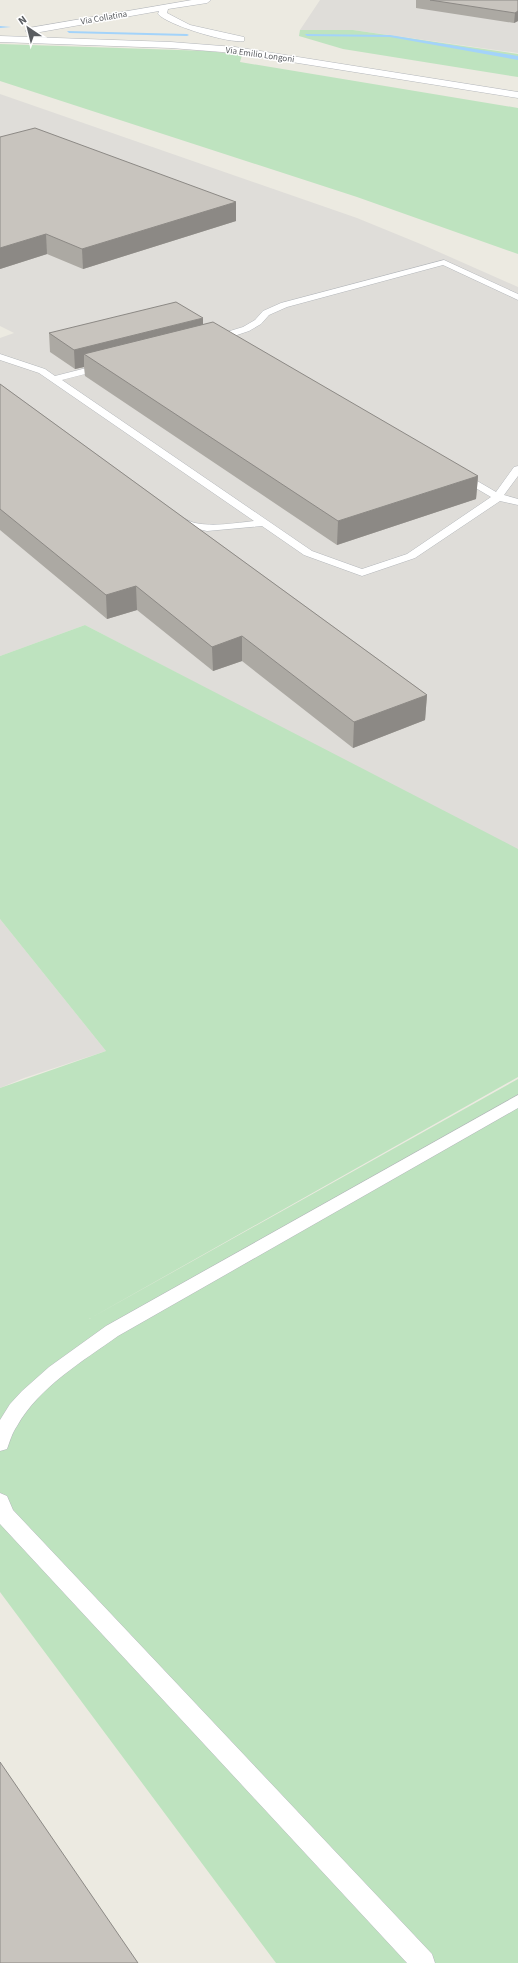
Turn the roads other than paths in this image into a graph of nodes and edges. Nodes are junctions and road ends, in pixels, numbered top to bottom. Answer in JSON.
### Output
{"nodes":[{"id":1,"x":207,"y":0,"type":"edge"},
{"id":2,"x":164,"y":8,"type":"junction"},
{"id":3,"x":108,"y":17,"type":"junction"},
{"id":4,"x":145,"y":21,"type":"dead end"},
{"id":5,"x":160,"y":23,"type":"dead end"},
{"id":6,"x":184,"y":25,"type":"junction"},
{"id":7,"x":0,"y":36,"type":"edge"},
{"id":8,"x":0,"y":39,"type":"edge"},
{"id":9,"x":252,"y":42,"type":"dead end"},
{"id":10,"x":281,"y":47,"type":"dead end"},
{"id":11,"x":518,"y":86,"type":"edge"},
{"id":12,"x":518,"y":95,"type":"edge"},
{"id":13,"x":518,"y":297,"type":"edge"},
{"id":14,"x":223,"y":336,"type":"junction"},
{"id":15,"x":0,"y":357,"type":"edge"},
{"id":16,"x":54,"y":379,"type":"junction"},
{"id":17,"x":518,"y":469,"type":"edge"},
{"id":18,"x":498,"y":497,"type":"junction"},
{"id":19,"x":518,"y":502,"type":"edge"},
{"id":20,"x":167,"y":512,"type":"edge"},
{"id":21,"x":264,"y":523,"type":"junction"},
{"id":22,"x":518,"y":1101,"type":"edge"},
{"id":23,"x":0,"y":1443,"type":"edge"},
{"id":24,"x":0,"y":1502,"type":"edge"},
{"id":25,"x":423,"y":1963,"type":"edge"}],
"edges":[{"from":1,"to":2,"type":"street","name":"Via Collatina"},
{"from":2,"to":3,"type":"street","name":"Via Collatina"},
{"from":2,"to":6,"type":"street","name":"Via Emilio Longoni"},
{"from":3,"to":4,"type":"street"},
{"from":3,"to":7,"type":"street","name":"Via Collatina"},
{"from":5,"to":6,"type":"street"},
{"from":6,"to":9,"type":"street","name":"Via Emilio Longoni"},
{"from":8,"to":12,"type":"street","name":"Via Emilio Longoni"},
{"from":10,"to":11,"type":"street","name":"Via Emilio Longoni"},
{"from":13,"to":14,"type":"lane"},
{"from":14,"to":16,"type":"lane"},
{"from":14,"to":18,"type":"lane"},
{"from":15,"to":16,"type":"lane"},
{"from":16,"to":21,"type":"lane"},
{"from":17,"to":18,"type":"lane"},
{"from":18,"to":19,"type":"lane"},
{"from":18,"to":21,"type":"lane"},
{"from":20,"to":21,"type":"lane"},
{"from":22,"to":23,"type":"lane"},
{"from":24,"to":25,"type":"lane"}]}
